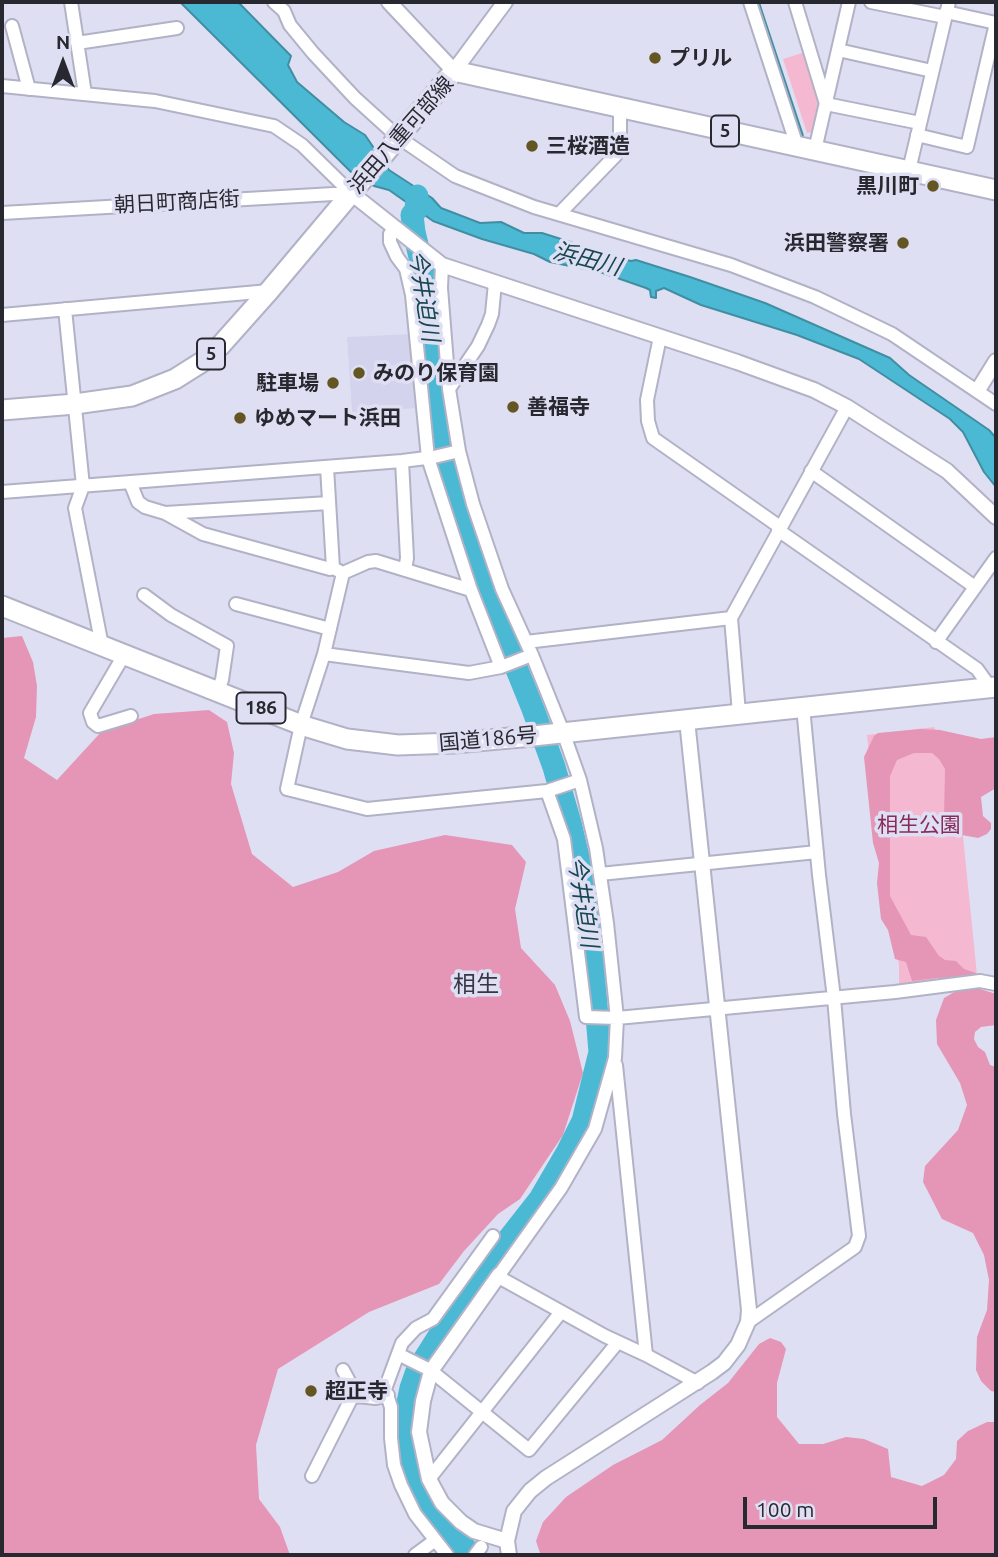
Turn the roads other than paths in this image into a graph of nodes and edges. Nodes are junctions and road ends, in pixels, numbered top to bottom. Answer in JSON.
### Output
{"nodes":[{"id":1,"x":71,"y":2,"type":"edge"},
{"id":2,"x":274,"y":2,"type":"edge"},
{"id":3,"x":389,"y":2,"type":"edge"},
{"id":4,"x":505,"y":2,"type":"edge"},
{"id":5,"x":750,"y":2,"type":"edge"},
{"id":6,"x":795,"y":2,"type":"edge"},
{"id":7,"x":849,"y":2,"type":"edge"},
{"id":8,"x":870,"y":2,"type":"edge"},
{"id":9,"x":946,"y":10,"type":"edge"},
{"id":10,"x":996,"y":23,"type":"edge"},
{"id":11,"x":12,"y":26,"type":"dead end"},
{"id":12,"x":177,"y":28,"type":"dead end"},
{"id":13,"x":77,"y":43,"type":"junction"},
{"id":14,"x":838,"y":50,"type":"junction"},
{"id":15,"x":454,"y":71,"type":"junction"},
{"id":16,"x":932,"y":71,"type":"junction"},
{"id":17,"x":2,"y":86,"type":"edge"},
{"id":18,"x":29,"y":89,"type":"junction"},
{"id":19,"x":85,"y":94,"type":"junction"},
{"id":20,"x":826,"y":104,"type":"junction"},
{"id":21,"x":620,"y":108,"type":"junction"},
{"id":22,"x":919,"y":129,"type":"junction"},
{"id":23,"x":397,"y":139,"type":"junction"},
{"id":24,"x":806,"y":148,"type":"junction"},
{"id":25,"x":909,"y":170,"type":"junction"},
{"id":26,"x":354,"y":190,"type":"junction"},
{"id":27,"x":996,"y":190,"type":"edge"},
{"id":28,"x":2,"y":213,"type":"edge"},
{"id":29,"x":559,"y":214,"type":"junction"},
{"id":30,"x":394,"y":228,"type":"junction"},
{"id":31,"x":442,"y":265,"type":"junction"},
{"id":32,"x":495,"y":283,"type":"junction"},
{"id":33,"x":269,"y":291,"type":"junction"},
{"id":34,"x":65,"y":309,"type":"junction"},
{"id":35,"x":2,"y":315,"type":"edge"},
{"id":36,"x":660,"y":337,"type":"junction"},
{"id":37,"x":996,"y":362,"type":"edge"},
{"id":38,"x":449,"y":389,"type":"junction"},
{"id":39,"x":978,"y":390,"type":"junction"},
{"id":40,"x":75,"y":404,"type":"junction"},
{"id":41,"x":996,"y":404,"type":"edge"},
{"id":42,"x":847,"y":407,"type":"junction"},
{"id":43,"x":2,"y":410,"type":"edge"},
{"id":44,"x":457,"y":451,"type":"junction"},
{"id":45,"x":431,"y":458,"type":"junction"},
{"id":46,"x":402,"y":461,"type":"junction"},
{"id":47,"x":327,"y":467,"type":"junction"},
{"id":48,"x":811,"y":471,"type":"junction"},
{"id":49,"x":130,"y":482,"type":"junction"},
{"id":50,"x":83,"y":486,"type":"junction"},
{"id":51,"x":2,"y":492,"type":"edge"},
{"id":52,"x":329,"y":503,"type":"junction"},
{"id":53,"x":165,"y":513,"type":"junction"},
{"id":54,"x":996,"y":517,"type":"edge"},
{"id":55,"x":779,"y":529,"type":"junction"},
{"id":56,"x":996,"y":558,"type":"edge"},
{"id":57,"x":405,"y":570,"type":"junction"},
{"id":58,"x":338,"y":571,"type":"junction"},
{"id":59,"x":975,"y":587,"type":"junction"},
{"id":60,"x":471,"y":590,"type":"junction"},
{"id":61,"x":144,"y":595,"type":"dead end"},
{"id":62,"x":236,"y":604,"type":"dead end"},
{"id":63,"x":2,"y":606,"type":"edge"},
{"id":64,"x":731,"y":618,"type":"junction"},
{"id":65,"x":330,"y":629,"type":"junction"},
{"id":66,"x":526,"y":642,"type":"junction"},
{"id":67,"x":936,"y":642,"type":"junction"},
{"id":68,"x":102,"y":646,"type":"junction"},
{"id":69,"x":324,"y":654,"type":"junction"},
{"id":70,"x":124,"y":655,"type":"junction"},
{"id":71,"x":529,"y":656,"type":"junction"},
{"id":72,"x":503,"y":666,"type":"junction"},
{"id":73,"x":993,"y":687,"type":"edge"},
{"id":74,"x":217,"y":691,"type":"junction"},
{"id":75,"x":803,"y":707,"type":"junction"},
{"id":76,"x":739,"y":713,"type":"junction"},
{"id":77,"x":131,"y":716,"type":"dead end"},
{"id":78,"x":687,"y":720,"type":"junction"},
{"id":79,"x":301,"y":725,"type":"junction"},
{"id":80,"x":559,"y":732,"type":"junction"},
{"id":81,"x":576,"y":782,"type":"junction"},
{"id":82,"x":549,"y":790,"type":"junction"},
{"id":83,"x":817,"y":852,"type":"junction"},
{"id":84,"x":702,"y":864,"type":"junction"},
{"id":85,"x":600,"y":874,"type":"junction"},
{"id":86,"x":996,"y":984,"type":"edge"},
{"id":87,"x":834,"y":998,"type":"junction"},
{"id":88,"x":717,"y":1008,"type":"junction"},
{"id":89,"x":613,"y":1019,"type":"junction"},
{"id":90,"x":615,"y":1058,"type":"junction"},
{"id":91,"x":493,"y":1236,"type":"dead end"},
{"id":92,"x":499,"y":1275,"type":"junction"},
{"id":93,"x":561,"y":1312,"type":"junction"},
{"id":94,"x":748,"y":1322,"type":"junction"},
{"id":95,"x":618,"y":1342,"type":"junction"},
{"id":96,"x":646,"y":1355,"type":"junction"},
{"id":97,"x":401,"y":1356,"type":"junction"},
{"id":98,"x":343,"y":1370,"type":"dead end"},
{"id":99,"x":431,"y":1371,"type":"junction"},
{"id":100,"x":698,"y":1383,"type":"junction"},
{"id":101,"x":388,"y":1395,"type":"junction"},
{"id":102,"x":357,"y":1396,"type":"junction"},
{"id":103,"x":482,"y":1412,"type":"junction"},
{"id":104,"x":312,"y":1476,"type":"dead end"},
{"id":105,"x":429,"y":1479,"type":"junction"},
{"id":106,"x":434,"y":1541,"type":"junction"},
{"id":107,"x":508,"y":1548,"type":"edge"},
{"id":108,"x":415,"y":1555,"type":"edge"},
{"id":109,"x":447,"y":1555,"type":"edge"}],
"edges":[{"from":1,"to":13,"type":"street"},
{"from":2,"to":23,"type":"street"},
{"from":3,"to":15,"type":"street"},
{"from":4,"to":15,"type":"street"},
{"from":5,"to":24,"type":"street"},
{"from":6,"to":20,"type":"street"},
{"from":7,"to":14,"type":"street"},
{"from":8,"to":9,"type":"street"},
{"from":9,"to":10,"type":"street"},
{"from":9,"to":16,"type":"street"},
{"from":10,"to":22,"type":"street"},
{"from":11,"to":18,"type":"street"},
{"from":12,"to":13,"type":"street"},
{"from":13,"to":19,"type":"street"},
{"from":14,"to":16,"type":"street"},
{"from":14,"to":20,"type":"street"},
{"from":15,"to":21,"type":"main road","name":"浜田八重可部線","number":"5"},
{"from":15,"to":23,"type":"main road","name":"浜田八重可部線","number":"5"},
{"from":16,"to":22,"type":"street"},
{"from":17,"to":18,"type":"street"},
{"from":18,"to":19,"type":"street"},
{"from":19,"to":26,"type":"street"},
{"from":20,"to":22,"type":"street"},
{"from":20,"to":24,"type":"street"},
{"from":21,"to":24,"type":"main road","name":"浜田八重可部線","number":"5"},
{"from":21,"to":29,"type":"street"},
{"from":22,"to":25,"type":"street"},
{"from":23,"to":26,"type":"main road","name":"浜田八重可部線","number":"5"},
{"from":23,"to":29,"type":"street"},
{"from":24,"to":25,"type":"main road","name":"浜田八重可部線","number":"5"},
{"from":25,"to":27,"type":"main road","name":"浜田八重可部線","number":"5"},
{"from":26,"to":28,"type":"street","name":"朝日町商店街"},
{"from":26,"to":30,"type":"street"},
{"from":26,"to":33,"type":"main road","name":"浜田八重可部線","number":"5"},
{"from":29,"to":39,"type":"street"},
{"from":30,"to":31,"type":"street"},
{"from":30,"to":45,"type":"street"},
{"from":31,"to":32,"type":"street"},
{"from":31,"to":38,"type":"street"},
{"from":32,"to":36,"type":"street"},
{"from":32,"to":38,"type":"street"},
{"from":33,"to":34,"type":"street"},
{"from":33,"to":40,"type":"main road","name":"浜田八重可部線","number":"5"},
{"from":34,"to":35,"type":"street"},
{"from":34,"to":40,"type":"street"},
{"from":36,"to":42,"type":"street"},
{"from":36,"to":55,"type":"street"},
{"from":37,"to":39,"type":"street"},
{"from":38,"to":44,"type":"street"},
{"from":39,"to":41,"type":"street"},
{"from":40,"to":43,"type":"main road","name":"浜田八重可部線","number":"5"},
{"from":40,"to":50,"type":"street"},
{"from":42,"to":48,"type":"street"},
{"from":42,"to":54,"type":"street"},
{"from":44,"to":45,"type":"street"},
{"from":44,"to":66,"type":"street"},
{"from":45,"to":46,"type":"street"},
{"from":45,"to":60,"type":"street"},
{"from":46,"to":47,"type":"street"},
{"from":46,"to":57,"type":"street"},
{"from":47,"to":49,"type":"street"},
{"from":47,"to":52,"type":"street"},
{"from":48,"to":55,"type":"street"},
{"from":48,"to":59,"type":"street"},
{"from":49,"to":50,"type":"street"},
{"from":49,"to":53,"type":"street"},
{"from":50,"to":51,"type":"street"},
{"from":50,"to":68,"type":"street"},
{"from":52,"to":53,"type":"street"},
{"from":52,"to":58,"type":"street"},
{"from":53,"to":58,"type":"street"},
{"from":55,"to":64,"type":"street"},
{"from":55,"to":67,"type":"street"},
{"from":56,"to":59,"type":"street"},
{"from":57,"to":58,"type":"street"},
{"from":57,"to":60,"type":"street"},
{"from":58,"to":65,"type":"street"},
{"from":59,"to":67,"type":"street"},
{"from":60,"to":72,"type":"street"},
{"from":61,"to":74,"type":"street"},
{"from":62,"to":65,"type":"street"},
{"from":63,"to":68,"type":"main road","name":"国道186号","number":"186"},
{"from":64,"to":66,"type":"street"},
{"from":64,"to":76,"type":"street"},
{"from":65,"to":69,"type":"street"},
{"from":66,"to":71,"type":"street"},
{"from":67,"to":73,"type":"street"},
{"from":68,"to":70,"type":"main road","name":"国道186号","number":"186"},
{"from":69,"to":72,"type":"street"},
{"from":69,"to":79,"type":"street"},
{"from":70,"to":74,"type":"main road","name":"国道186号","number":"186"},
{"from":70,"to":77,"type":"street"},
{"from":71,"to":72,"type":"street"},
{"from":71,"to":80,"type":"street"},
{"from":73,"to":75,"type":"main road","name":"国道186号","number":"186"},
{"from":74,"to":79,"type":"main road","name":"国道186号","number":"186"},
{"from":75,"to":76,"type":"main road","name":"国道186号","number":"186"},
{"from":75,"to":83,"type":"street"},
{"from":76,"to":78,"type":"main road","name":"国道186号","number":"186"},
{"from":78,"to":80,"type":"main road","name":"国道186号","number":"186"},
{"from":78,"to":84,"type":"street"},
{"from":79,"to":80,"type":"main road","name":"国道186号","number":"186"},
{"from":79,"to":82,"type":"street"},
{"from":80,"to":81,"type":"street"},
{"from":81,"to":82,"type":"street"},
{"from":81,"to":85,"type":"street"},
{"from":82,"to":89,"type":"street"},
{"from":83,"to":84,"type":"street"},
{"from":83,"to":87,"type":"street"},
{"from":84,"to":85,"type":"street"},
{"from":84,"to":88,"type":"street"},
{"from":85,"to":89,"type":"street"},
{"from":86,"to":87,"type":"street"},
{"from":87,"to":88,"type":"street"},
{"from":87,"to":94,"type":"street"},
{"from":88,"to":89,"type":"street"},
{"from":88,"to":94,"type":"street"},
{"from":89,"to":90,"type":"street"},
{"from":90,"to":92,"type":"street"},
{"from":90,"to":96,"type":"street"},
{"from":91,"to":97,"type":"street"},
{"from":92,"to":93,"type":"street"},
{"from":92,"to":99,"type":"street"},
{"from":93,"to":95,"type":"street"},
{"from":93,"to":103,"type":"street"},
{"from":94,"to":100,"type":"street"},
{"from":95,"to":96,"type":"street"},
{"from":95,"to":103,"type":"street"},
{"from":96,"to":100,"type":"street"},
{"from":97,"to":99,"type":"street"},
{"from":97,"to":101,"type":"street"},
{"from":98,"to":102,"type":"street"},
{"from":99,"to":103,"type":"street"},
{"from":99,"to":105,"type":"street"},
{"from":100,"to":107,"type":"street"},
{"from":101,"to":102,"type":"street"},
{"from":101,"to":106,"type":"street"},
{"from":102,"to":104,"type":"street"},
{"from":103,"to":105,"type":"street"},
{"from":105,"to":107,"type":"street"},
{"from":106,"to":108,"type":"street"},
{"from":106,"to":109,"type":"street"}]}
